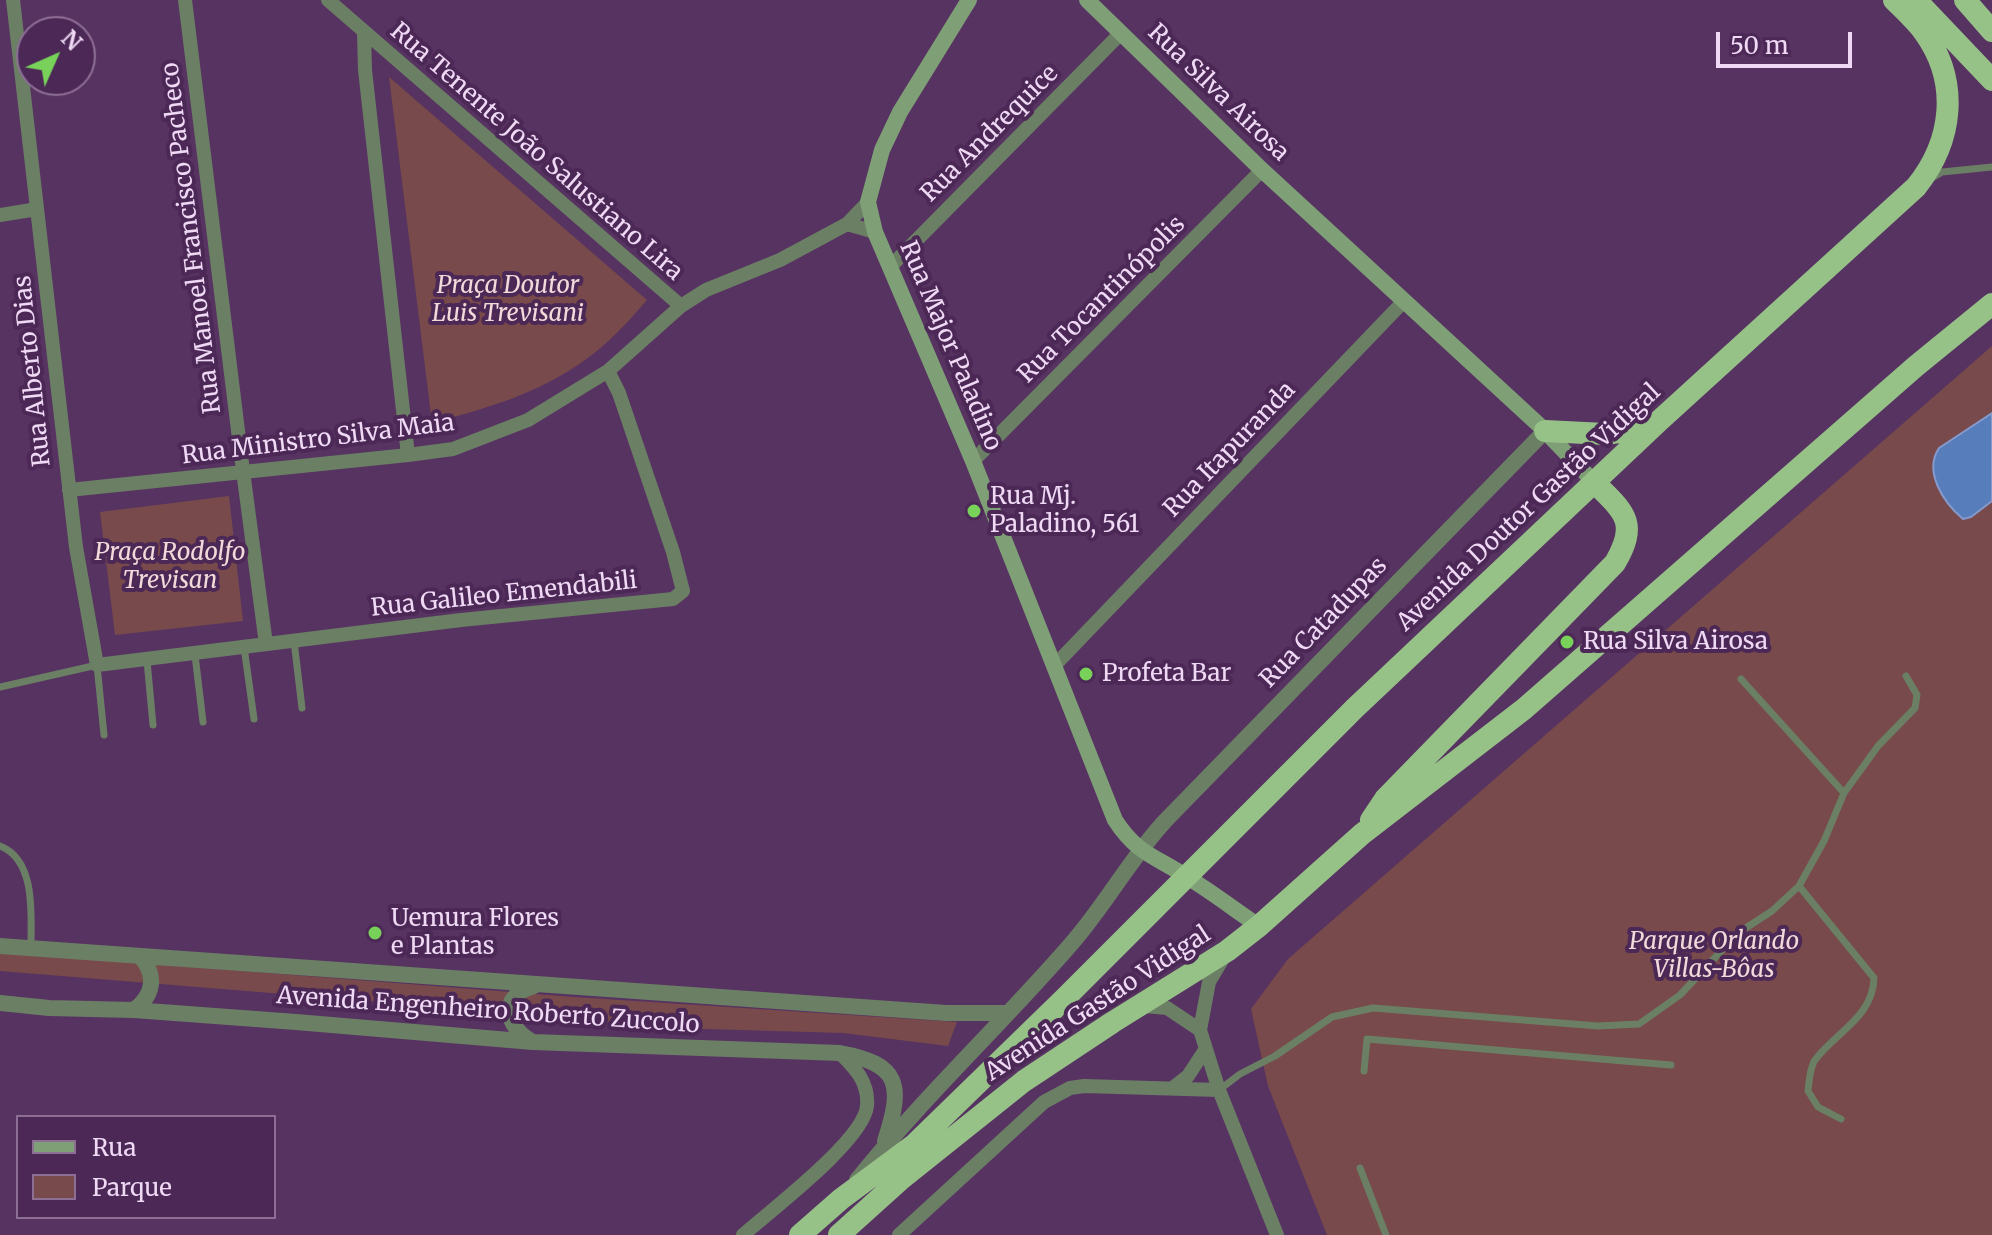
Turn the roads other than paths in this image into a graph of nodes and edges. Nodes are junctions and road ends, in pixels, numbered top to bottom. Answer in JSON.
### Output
{"nodes":[{"id":1,"x":13,"y":0,"type":"edge"},
{"id":2,"x":185,"y":0,"type":"edge"},
{"id":3,"x":328,"y":0,"type":"edge"},
{"id":4,"x":969,"y":0,"type":"edge"},
{"id":5,"x":1087,"y":0,"type":"edge"},
{"id":6,"x":1894,"y":0,"type":"edge"},
{"id":7,"x":1916,"y":0,"type":"edge"},
{"id":8,"x":1965,"y":0,"type":"edge"},
{"id":9,"x":1992,"y":31,"type":"edge"},
{"id":10,"x":364,"y":33,"type":"junction"},
{"id":11,"x":1121,"y":33,"type":"junction"},
{"id":12,"x":1992,"y":80,"type":"edge"},
{"id":13,"x":1992,"y":167,"type":"edge"},
{"id":14,"x":1262,"y":170,"type":"junction"},
{"id":15,"x":1916,"y":187,"type":"junction"},
{"id":16,"x":868,"y":202,"type":"junction"},
{"id":17,"x":37,"y":209,"type":"junction"},
{"id":18,"x":0,"y":215,"type":"edge"},
{"id":19,"x":847,"y":224,"type":"junction"},
{"id":20,"x":875,"y":232,"type":"junction"},
{"id":21,"x":891,"y":266,"type":"junction"},
{"id":22,"x":1404,"y":301,"type":"junction"},
{"id":23,"x":1992,"y":304,"type":"edge"},
{"id":24,"x":681,"y":306,"type":"junction"},
{"id":25,"x":608,"y":371,"type":"junction"},
{"id":26,"x":1659,"y":421,"type":"junction"},
{"id":27,"x":1545,"y":431,"type":"junction"},
{"id":28,"x":408,"y":455,"type":"junction"},
{"id":29,"x":973,"y":461,"type":"junction"},
{"id":30,"x":243,"y":471,"type":"junction"},
{"id":31,"x":1595,"y":483,"type":"junction"},
{"id":32,"x":69,"y":490,"type":"junction"},
{"id":33,"x":294,"y":641,"type":"junction"},
{"id":34,"x":266,"y":644,"type":"junction"},
{"id":35,"x":244,"y":647,"type":"junction"},
{"id":36,"x":195,"y":655,"type":"junction"},
{"id":37,"x":147,"y":661,"type":"junction"},
{"id":38,"x":97,"y":665,"type":"junction"},
{"id":39,"x":1055,"y":665,"type":"junction"},
{"id":40,"x":1906,"y":676,"type":"dead end"},
{"id":41,"x":1741,"y":679,"type":"dead end"},
{"id":42,"x":0,"y":687,"type":"edge"},
{"id":43,"x":302,"y":708,"type":"dead end"},
{"id":44,"x":254,"y":719,"type":"dead end"},
{"id":45,"x":203,"y":722,"type":"dead end"},
{"id":46,"x":153,"y":725,"type":"dead end"},
{"id":47,"x":104,"y":735,"type":"dead end"},
{"id":48,"x":1844,"y":793,"type":"junction"},
{"id":49,"x":1362,"y":834,"type":"junction"},
{"id":50,"x":0,"y":846,"type":"edge"},
{"id":51,"x":1139,"y":849,"type":"junction"},
{"id":52,"x":1186,"y":875,"type":"junction"},
{"id":53,"x":1799,"y":886,"type":"junction"},
{"id":54,"x":1259,"y":926,"type":"junction"},
{"id":55,"x":0,"y":946,"type":"edge"},
{"id":56,"x":31,"y":948,"type":"junction"},
{"id":57,"x":1227,"y":951,"type":"junction"},
{"id":58,"x":140,"y":956,"type":"junction"},
{"id":59,"x":536,"y":986,"type":"junction"},
{"id":60,"x":0,"y":1003,"type":"edge"},
{"id":61,"x":1139,"y":1006,"type":"junction"},
{"id":62,"x":134,"y":1010,"type":"junction"},
{"id":63,"x":1006,"y":1013,"type":"junction"},
{"id":64,"x":1200,"y":1030,"type":"junction"},
{"id":65,"x":533,"y":1042,"type":"junction"},
{"id":66,"x":1205,"y":1050,"type":"junction"},
{"id":67,"x":840,"y":1053,"type":"junction"},
{"id":68,"x":1671,"y":1065,"type":"dead end"},
{"id":69,"x":1364,"y":1071,"type":"dead end"},
{"id":70,"x":1174,"y":1087,"type":"junction"},
{"id":71,"x":1219,"y":1090,"type":"junction"},
{"id":72,"x":1841,"y":1119,"type":"dead end"},
{"id":73,"x":882,"y":1149,"type":"junction"},
{"id":74,"x":1360,"y":1168,"type":"dead end"},
{"id":75,"x":837,"y":1204,"type":"junction"},
{"id":76,"x":743,"y":1235,"type":"edge"},
{"id":77,"x":800,"y":1235,"type":"edge"},
{"id":78,"x":839,"y":1235,"type":"edge"},
{"id":79,"x":899,"y":1235,"type":"edge"},
{"id":80,"x":1277,"y":1235,"type":"edge"},
{"id":81,"x":1386,"y":1235,"type":"edge"}],
"edges":[{"from":1,"to":17,"type":"street","name":"Rua Alberto Dias"},
{"from":2,"to":30,"type":"street","name":"Rua Manoel Francisco Pacheco"},
{"from":3,"to":10,"type":"street","name":"Rua Tenente João Salustiano Lira"},
{"from":4,"to":16,"type":"main road","name":"Rua Major Paladino"},
{"from":5,"to":11,"type":"main road","name":"Rua Silva Airosa"},
{"from":6,"to":15,"type":"highway","name":"Avenida Doutor Gastão Vidigal"},
{"from":7,"to":12,"type":"highway"},
{"from":8,"to":9,"type":"highway"},
{"from":10,"to":24,"type":"street","name":"Rua Tenente João Salustiano Lira"},
{"from":10,"to":28,"type":"street"},
{"from":11,"to":14,"type":"main road","name":"Rua Silva Airosa"},
{"from":11,"to":21,"type":"street","name":"Rua Andrequice"},
{"from":13,"to":15,"type":"lane","name":"Avenida Doutor Gastão Vidigal"},
{"from":14,"to":22,"type":"main road","name":"Rua Silva Airosa"},
{"from":14,"to":29,"type":"street","name":"Rua Tocantinópolis"},
{"from":15,"to":26,"type":"highway","name":"Avenida Doutor Gastão Vidigal"},
{"from":16,"to":19,"type":"street","name":"Rua Ministro Silva Maia"},
{"from":16,"to":20,"type":"main road","name":"Rua Major Paladino"},
{"from":17,"to":18,"type":"street"},
{"from":17,"to":32,"type":"street","name":"Rua Alberto Dias"},
{"from":19,"to":20,"type":"street"},
{"from":19,"to":24,"type":"street","name":"Rua Ministro Silva Maia"},
{"from":20,"to":21,"type":"main road","name":"Rua Major Paladino"},
{"from":21,"to":29,"type":"main road","name":"Rua Major Paladino"},
{"from":22,"to":27,"type":"main road","name":"Rua Silva Airosa"},
{"from":22,"to":39,"type":"street","name":"Rua Itapuranda"},
{"from":23,"to":49,"type":"highway"},
{"from":24,"to":25,"type":"street","name":"Rua Ministro Silva Maia"},
{"from":25,"to":28,"type":"street","name":"Rua Ministro Silva Maia"},
{"from":25,"to":33,"type":"street","name":"Rua Galileo Emendabili"},
{"from":26,"to":27,"type":"highway"},
{"from":26,"to":31,"type":"highway","name":"Avenida Doutor Gastão Vidigal"},
{"from":27,"to":31,"type":"main road","name":"Rua Silva Airosa"},
{"from":27,"to":51,"type":"street","name":"Rua Catadupas"},
{"from":28,"to":30,"type":"street","name":"Rua Ministro Silva Maia"},
{"from":29,"to":39,"type":"main road","name":"Rua Major Paladino"},
{"from":30,"to":32,"type":"street","name":"Rua Ministro Silva Maia"},
{"from":30,"to":34,"type":"street","name":"Rua Manoel Francisco Pacheco"},
{"from":31,"to":49,"type":"highway"},
{"from":31,"to":52,"type":"highway","name":"Avenida Doutor Gastão Vidigal"},
{"from":32,"to":38,"type":"street","name":"Rua Alberto Dias"},
{"from":33,"to":34,"type":"street","name":"Rua Galileo Emendabili"},
{"from":33,"to":43,"type":"lane"},
{"from":34,"to":35,"type":"street","name":"Rua Galileo Emendabili"},
{"from":35,"to":36,"type":"street","name":"Rua Galileo Emendabili"},
{"from":35,"to":44,"type":"lane"},
{"from":36,"to":37,"type":"street","name":"Rua Galileo Emendabili"},
{"from":36,"to":45,"type":"lane"},
{"from":37,"to":38,"type":"street","name":"Rua Galileo Emendabili"},
{"from":37,"to":46,"type":"lane"},
{"from":38,"to":42,"type":"lane","name":"Rua Galileo Emendabili"},
{"from":38,"to":47,"type":"lane"},
{"from":39,"to":51,"type":"main road","name":"Rua Major Paladino"},
{"from":40,"to":48,"type":"lane"},
{"from":41,"to":48,"type":"lane"},
{"from":48,"to":53,"type":"lane"},
{"from":49,"to":54,"type":"highway","name":"Avenida Gastão Vidigal"},
{"from":50,"to":56,"type":"lane"},
{"from":51,"to":52,"type":"main road","name":"Rua Major Paladino"},
{"from":51,"to":63,"type":"street","name":"Avenida Gastão Vidigal"},
{"from":52,"to":54,"type":"main road","name":"Rua Major Paladino"},
{"from":52,"to":75,"type":"highway","name":"Avenida Gastão Vidigal"},
{"from":53,"to":71,"type":"lane"},
{"from":53,"to":72,"type":"lane"},
{"from":54,"to":57,"type":"highway","name":"Avenida Gastão Vidigal"},
{"from":55,"to":56,"type":"street","name":"Avenida Engenheiro Roberto Zuccolo"},
{"from":56,"to":58,"type":"street","name":"Avenida Engenheiro Roberto Zuccolo"},
{"from":57,"to":61,"type":"highway","name":"Avenida Gastão Vidigal"},
{"from":57,"to":64,"type":"street"},
{"from":58,"to":59,"type":"street","name":"Avenida Engenheiro Roberto Zuccolo"},
{"from":58,"to":62,"type":"street"},
{"from":59,"to":63,"type":"street","name":"Avenida Engenheiro Roberto Zuccolo"},
{"from":59,"to":65,"type":"street"},
{"from":60,"to":62,"type":"street","name":"Avenida Engenheiro Roberto Zuccolo"},
{"from":61,"to":64,"type":"street"},
{"from":61,"to":78,"type":"highway","name":"Avenida Gastão Vidigal"},
{"from":62,"to":65,"type":"street","name":"Avenida Engenheiro Roberto Zuccolo"},
{"from":63,"to":73,"type":"street","name":"Avenida Gastão Vidigal"},
{"from":64,"to":66,"type":"street"},
{"from":65,"to":67,"type":"street","name":"Avenida Engenheiro Roberto Zuccolo"},
{"from":66,"to":70,"type":"street"},
{"from":66,"to":71,"type":"street"},
{"from":67,"to":73,"type":"street","name":"Avenida Engenheiro Roberto Zuccolo"},
{"from":67,"to":76,"type":"street"},
{"from":68,"to":69,"type":"lane"},
{"from":70,"to":71,"type":"street"},
{"from":70,"to":79,"type":"street"},
{"from":71,"to":80,"type":"street"},
{"from":73,"to":75,"type":"street","name":"Avenida Gastão Vidigal"},
{"from":74,"to":81,"type":"lane"},
{"from":75,"to":77,"type":"highway"}]}
